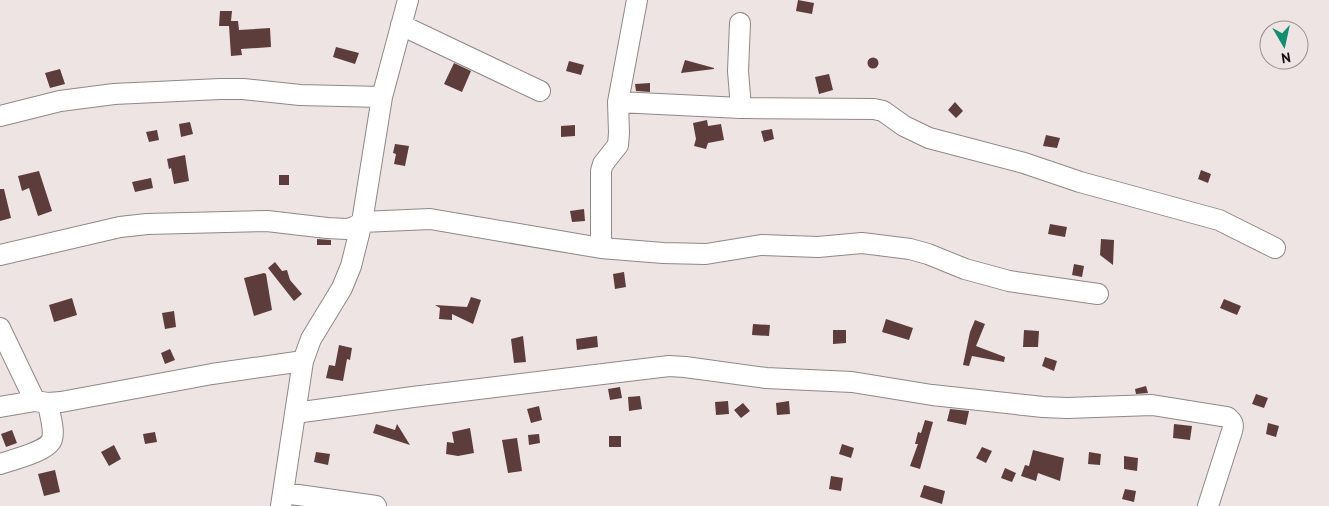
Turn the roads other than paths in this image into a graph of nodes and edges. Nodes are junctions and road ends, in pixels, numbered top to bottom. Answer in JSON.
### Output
{"nodes":[{"id":1,"x":408,"y":0,"type":"edge"},
{"id":2,"x":637,"y":0,"type":"edge"},
{"id":3,"x":740,"y":23,"type":"dead end"},
{"id":4,"x":401,"y":25,"type":"junction"},
{"id":5,"x":540,"y":91,"type":"dead end"},
{"id":6,"x":382,"y":96,"type":"junction"},
{"id":7,"x":618,"y":102,"type":"junction"},
{"id":8,"x":741,"y":108,"type":"junction"},
{"id":9,"x":0,"y":116,"type":"edge"},
{"id":10,"x":362,"y":222,"type":"junction"},
{"id":11,"x":601,"y":248,"type":"junction"},
{"id":12,"x":1275,"y":248,"type":"dead end"},
{"id":13,"x":0,"y":254,"type":"edge"},
{"id":14,"x":1098,"y":294,"type":"dead end"},
{"id":15,"x":0,"y":328,"type":"edge"},
{"id":16,"x":303,"y":361,"type":"junction"},
{"id":17,"x":41,"y":402,"type":"junction"},
{"id":18,"x":0,"y":407,"type":"edge"},
{"id":19,"x":296,"y":413,"type":"junction"},
{"id":20,"x":0,"y":464,"type":"edge"},
{"id":21,"x":283,"y":499,"type":"edge"},
{"id":22,"x":376,"y":506,"type":"edge"},
{"id":23,"x":1206,"y":506,"type":"edge"}],
"edges":[{"from":1,"to":4,"type":"street"},
{"from":2,"to":7,"type":"street"},
{"from":3,"to":8,"type":"street"},
{"from":4,"to":5,"type":"street"},
{"from":4,"to":6,"type":"street"},
{"from":6,"to":9,"type":"street"},
{"from":6,"to":10,"type":"street"},
{"from":7,"to":8,"type":"street"},
{"from":7,"to":11,"type":"street"},
{"from":8,"to":12,"type":"street"},
{"from":10,"to":11,"type":"street"},
{"from":10,"to":13,"type":"street"},
{"from":10,"to":16,"type":"street"},
{"from":11,"to":14,"type":"street"},
{"from":15,"to":17,"type":"street"},
{"from":16,"to":17,"type":"street"},
{"from":16,"to":19,"type":"street"},
{"from":17,"to":18,"type":"street"},
{"from":17,"to":20,"type":"street"},
{"from":19,"to":21,"type":"street"},
{"from":19,"to":23,"type":"street"},
{"from":21,"to":22,"type":"street"}]}
